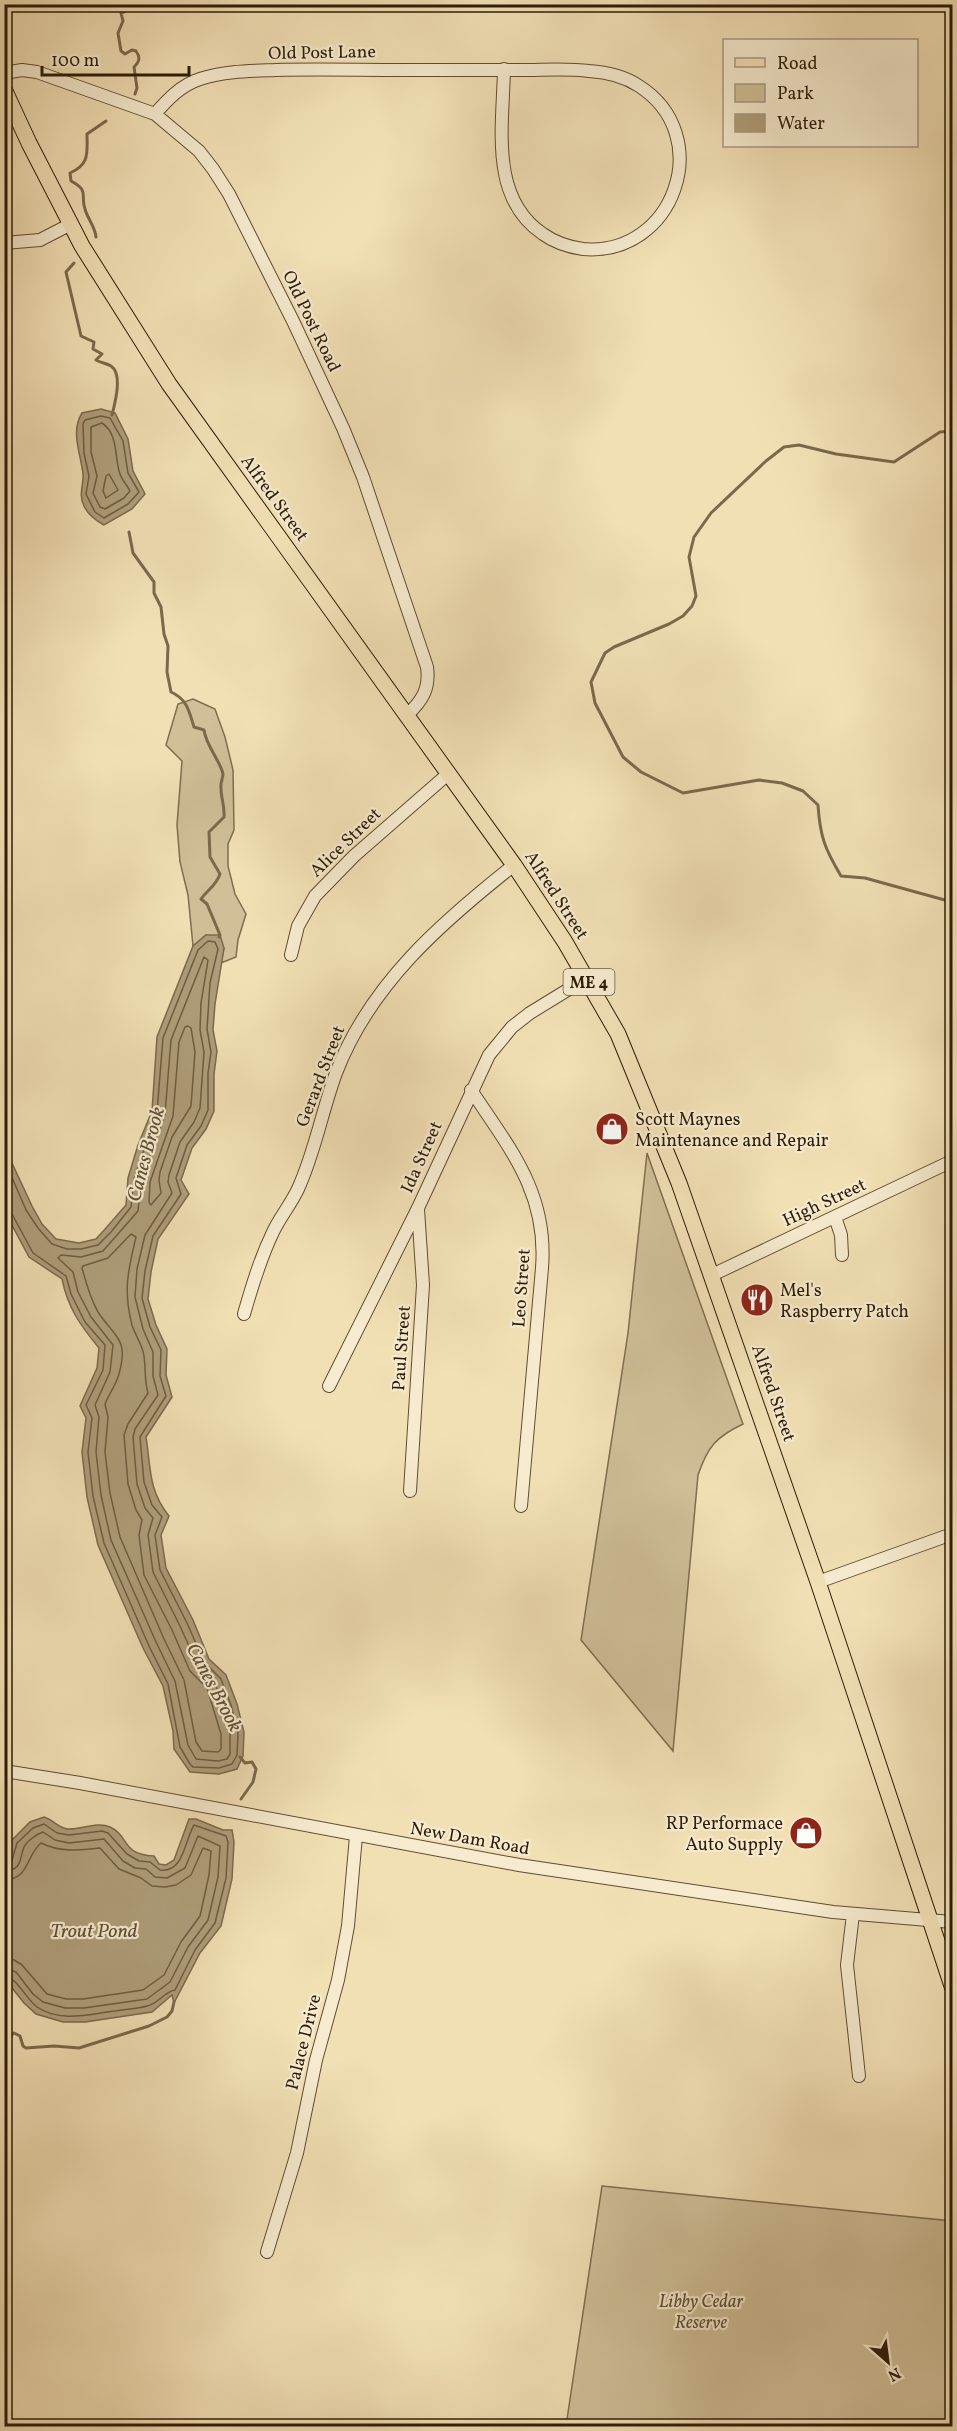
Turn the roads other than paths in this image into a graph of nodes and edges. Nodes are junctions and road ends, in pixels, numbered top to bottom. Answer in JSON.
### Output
{"nodes":[{"id":1,"x":504,"y":69,"type":"junction"},
{"id":2,"x":4,"y":73,"type":"edge"},
{"id":3,"x":4,"y":89,"type":"edge"},
{"id":4,"x":155,"y":114,"type":"junction"},
{"id":5,"x":71,"y":224,"type":"junction"},
{"id":6,"x":4,"y":243,"type":"edge"},
{"id":7,"x":407,"y":715,"type":"junction"},
{"id":8,"x":448,"y":774,"type":"junction"},
{"id":9,"x":514,"y":865,"type":"junction"},
{"id":10,"x":291,"y":955,"type":"dead end"},
{"id":11,"x":587,"y":978,"type":"junction"},
{"id":12,"x":471,"y":1090,"type":"junction"},
{"id":13,"x":952,"y":1161,"type":"edge"},
{"id":14,"x":418,"y":1208,"type":"junction"},
{"id":15,"x":835,"y":1216,"type":"junction"},
{"id":16,"x":842,"y":1255,"type":"dead end"},
{"id":17,"x":712,"y":1275,"type":"junction"},
{"id":18,"x":244,"y":1314,"type":"dead end"},
{"id":19,"x":329,"y":1386,"type":"dead end"},
{"id":20,"x":410,"y":1491,"type":"dead end"},
{"id":21,"x":521,"y":1506,"type":"dead end"},
{"id":22,"x":952,"y":1534,"type":"edge"},
{"id":23,"x":818,"y":1582,"type":"junction"},
{"id":24,"x":4,"y":1771,"type":"edge"},
{"id":25,"x":356,"y":1836,"type":"junction"},
{"id":26,"x":853,"y":1914,"type":"junction"},
{"id":27,"x":931,"y":1921,"type":"junction"},
{"id":28,"x":952,"y":1922,"type":"edge"},
{"id":29,"x":952,"y":1986,"type":"edge"},
{"id":30,"x":859,"y":2076,"type":"dead end"},
{"id":31,"x":267,"y":2252,"type":"dead end"}],
"edges":[{"from":1,"to":1,"type":"street","name":"Old Post Lane"},
{"from":1,"to":4,"type":"street","name":"Old Post Lane"},
{"from":2,"to":4,"type":"street","name":"Old Post Road"},
{"from":3,"to":5,"type":"main road","name":"Alfred Street","number":"ME 4"},
{"from":4,"to":7,"type":"street","name":"Old Post Road"},
{"from":5,"to":6,"type":"street"},
{"from":5,"to":7,"type":"main road","name":"Alfred Street","number":"ME 4"},
{"from":7,"to":8,"type":"main road","name":"Alfred Street","number":"ME 4"},
{"from":8,"to":9,"type":"main road","name":"Alfred Street","number":"ME 4"},
{"from":8,"to":10,"type":"street","name":"Alice Street"},
{"from":9,"to":11,"type":"main road","name":"Alfred Street","number":"ME 4"},
{"from":9,"to":18,"type":"street","name":"Gerard Street"},
{"from":11,"to":12,"type":"street","name":"Ida Street"},
{"from":11,"to":17,"type":"main road","name":"Alfred Street","number":"ME 4"},
{"from":12,"to":14,"type":"street","name":"Ida Street"},
{"from":12,"to":21,"type":"street","name":"Leo Street"},
{"from":13,"to":15,"type":"street","name":"High Street"},
{"from":14,"to":19,"type":"street","name":"Ida Street"},
{"from":14,"to":20,"type":"street","name":"Paul Street"},
{"from":15,"to":16,"type":"street"},
{"from":15,"to":17,"type":"street","name":"High Street"},
{"from":17,"to":23,"type":"main road","name":"Alfred Street","number":"ME 4"},
{"from":22,"to":23,"type":"street"},
{"from":23,"to":27,"type":"main road","name":"Alfred Street","number":"ME 4"},
{"from":24,"to":25,"type":"street","name":"New Dam Road"},
{"from":25,"to":26,"type":"street","name":"New Dam Road"},
{"from":25,"to":31,"type":"street","name":"Palace Drive"},
{"from":26,"to":27,"type":"street","name":"New Dam Road"},
{"from":26,"to":30,"type":"street"},
{"from":27,"to":28,"type":"street","name":"New Dam Road"},
{"from":27,"to":29,"type":"main road","name":"Alfred Street","number":"ME 4"}]}
